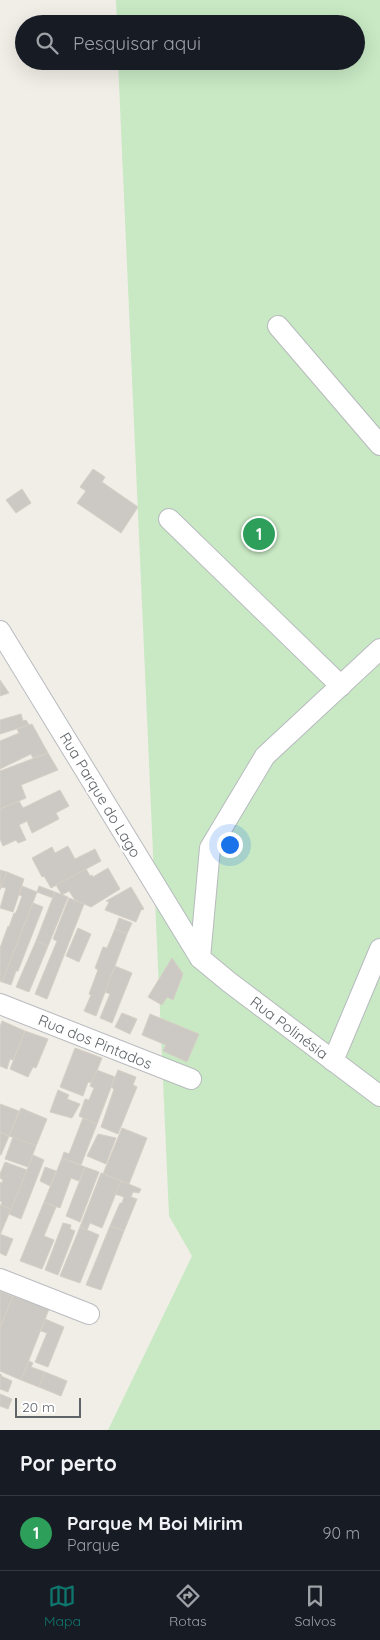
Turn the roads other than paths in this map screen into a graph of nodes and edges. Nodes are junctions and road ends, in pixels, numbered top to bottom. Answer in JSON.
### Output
{"nodes":[{"id":1,"x":278,"y":326,"type":"dead end"},
{"id":2,"x":380,"y":445,"type":"edge"},
{"id":3,"x":169,"y":519,"type":"dead end"},
{"id":4,"x":0,"y":631,"type":"edge"},
{"id":5,"x":380,"y":649,"type":"edge"},
{"id":6,"x":341,"y":686,"type":"junction"},
{"id":7,"x":380,"y":949,"type":"edge"},
{"id":8,"x":200,"y":958,"type":"junction"},
{"id":9,"x":0,"y":1004,"type":"edge"},
{"id":10,"x":333,"y":1061,"type":"junction"},
{"id":11,"x":191,"y":1079,"type":"dead end"},
{"id":12,"x":380,"y":1096,"type":"edge"},
{"id":13,"x":0,"y":1279,"type":"edge"},
{"id":14,"x":89,"y":1314,"type":"dead end"}],
"edges":[{"from":1,"to":2,"type":"street"},
{"from":3,"to":6,"type":"street"},
{"from":4,"to":8,"type":"street","name":"Rua Parque do Lago"},
{"from":5,"to":6,"type":"street"},
{"from":6,"to":8,"type":"street"},
{"from":7,"to":10,"type":"street"},
{"from":8,"to":10,"type":"street","name":"Rua Polinésia"},
{"from":9,"to":11,"type":"street","name":"Rua dos Pintados"},
{"from":10,"to":12,"type":"street","name":"Rua Polinésia"},
{"from":13,"to":14,"type":"street"}]}
